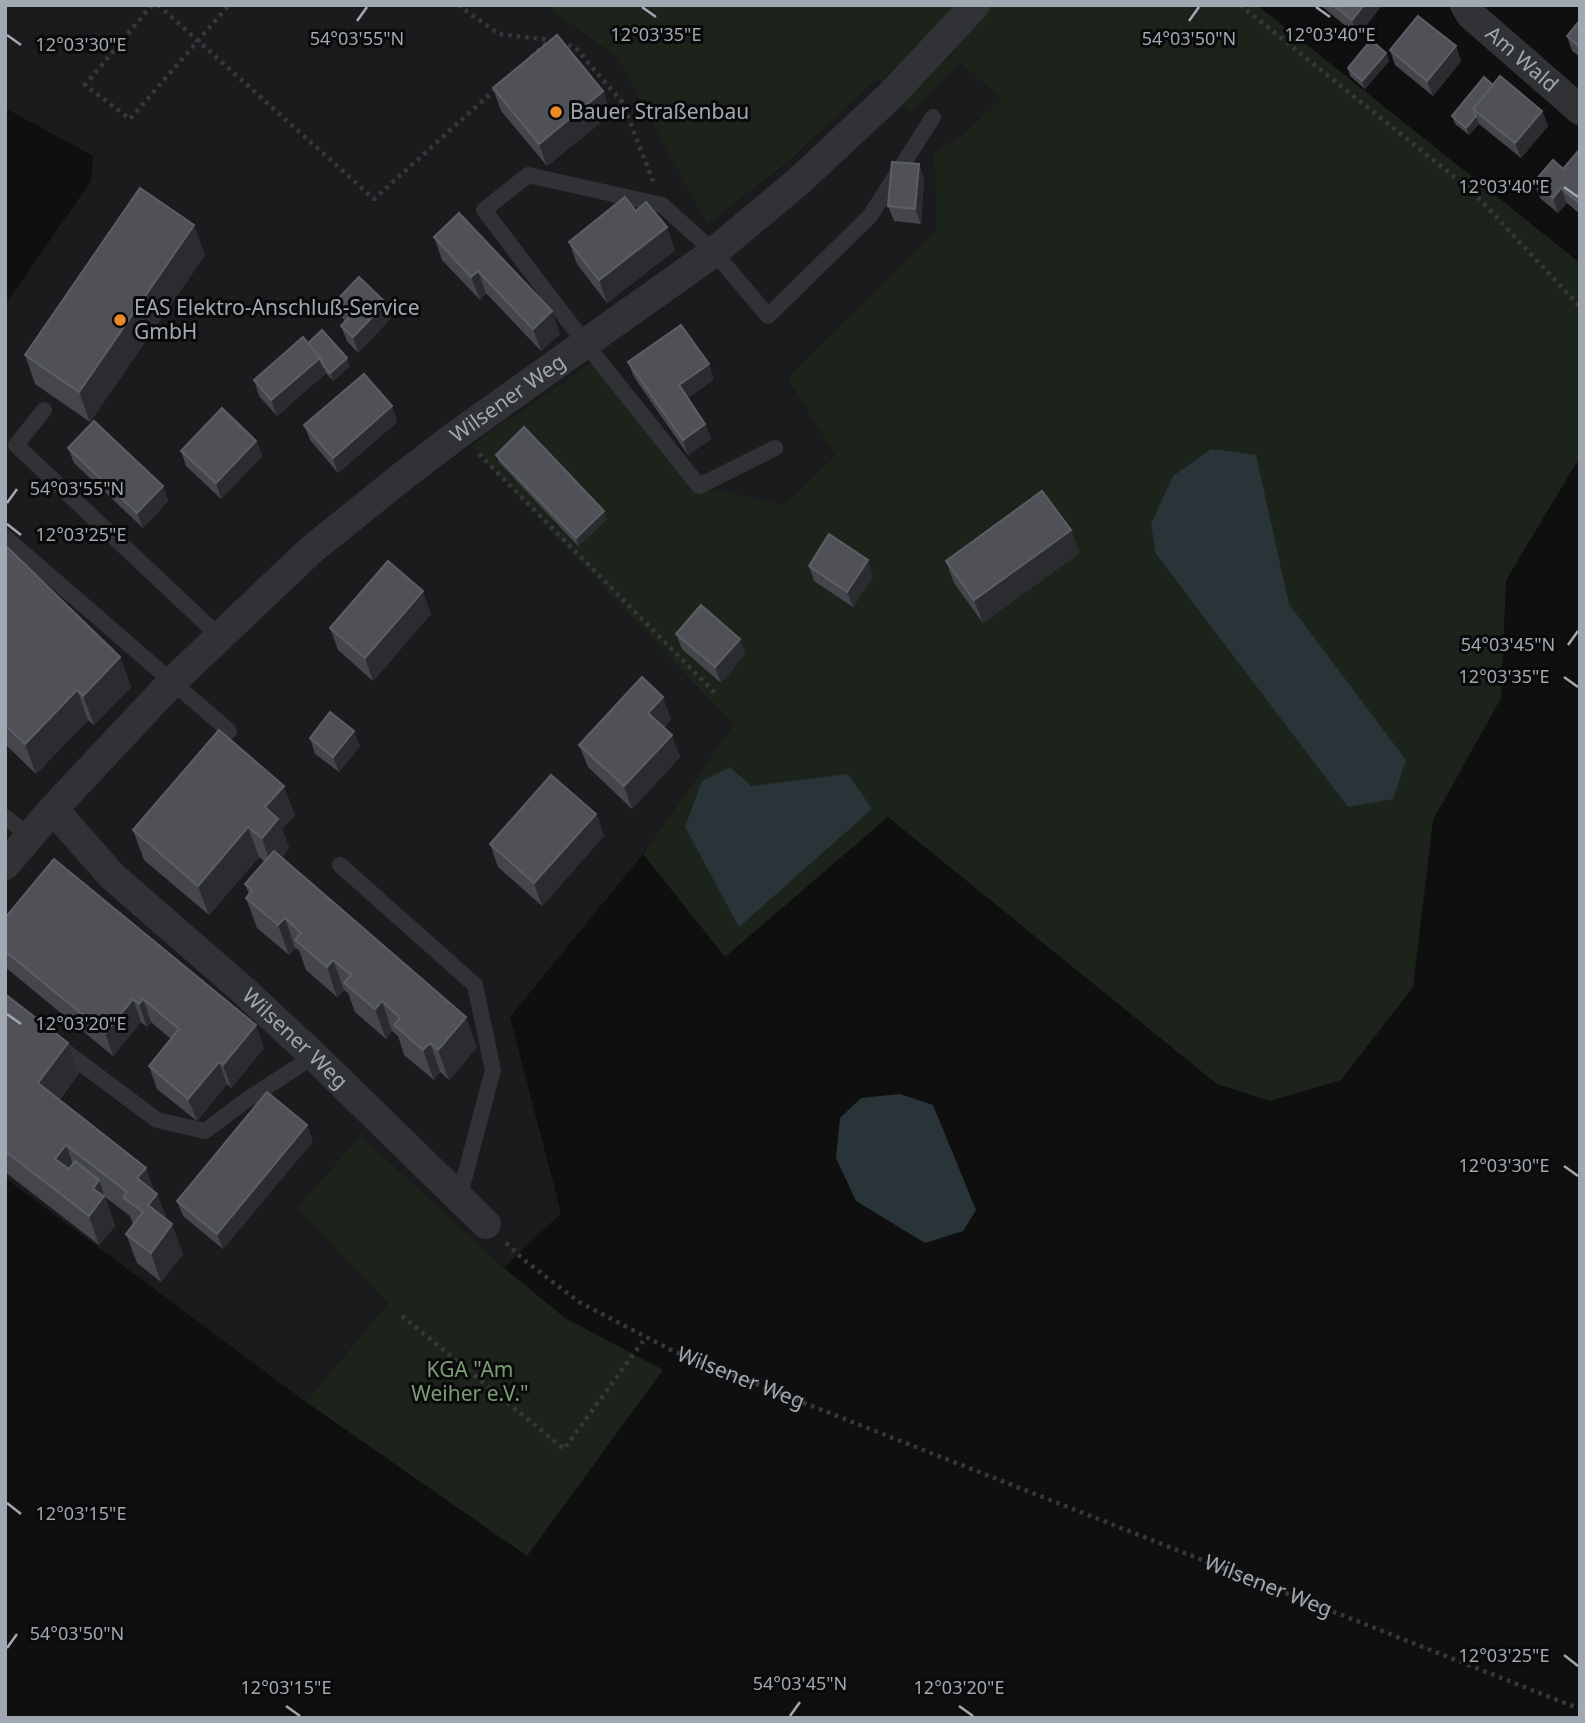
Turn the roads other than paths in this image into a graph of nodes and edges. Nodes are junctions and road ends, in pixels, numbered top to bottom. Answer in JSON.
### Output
{"nodes":[{"id":1,"x":975,"y":5,"type":"edge"},
{"id":2,"x":1465,"y":5,"type":"edge"},
{"id":3,"x":1580,"y":110,"type":"edge"},
{"id":4,"x":933,"y":117,"type":"dead end"},
{"id":5,"x":714,"y":252,"type":"junction"},
{"id":6,"x":585,"y":343,"type":"junction"},
{"id":7,"x":44,"y":410,"type":"dead end"},
{"id":8,"x":775,"y":448,"type":"dead end"},
{"id":9,"x":5,"y":537,"type":"edge"},
{"id":10,"x":219,"y":636,"type":"junction"},
{"id":11,"x":173,"y":681,"type":"junction"},
{"id":12,"x":202,"y":760,"type":"edge"},
{"id":13,"x":53,"y":809,"type":"junction"},
{"id":14,"x":5,"y":817,"type":"edge"},
{"id":15,"x":30,"y":836,"type":"junction"},
{"id":16,"x":5,"y":865,"type":"edge"},
{"id":17,"x":340,"y":865,"type":"dead end"},
{"id":18,"x":41,"y":1033,"type":"edge"},
{"id":19,"x":314,"y":1056,"type":"junction"},
{"id":20,"x":459,"y":1198,"type":"junction"},
{"id":21,"x":486,"y":1224,"type":"road end"}],
"edges":[{"from":1,"to":5,"type":"street","name":"Wilsener Weg"},
{"from":2,"to":3,"type":"street","name":"Am Wald"},
{"from":4,"to":5,"type":"lane"},
{"from":5,"to":6,"type":"street","name":"Wilsener Weg"},
{"from":5,"to":6,"type":"lane"},
{"from":6,"to":8,"type":"lane"},
{"from":6,"to":10,"type":"street","name":"Wilsener Weg"},
{"from":7,"to":10,"type":"lane"},
{"from":9,"to":11,"type":"lane"},
{"from":10,"to":11,"type":"street","name":"Wilsener Weg"},
{"from":11,"to":12,"type":"lane"},
{"from":11,"to":13,"type":"street","name":"Wilsener Weg"},
{"from":13,"to":15,"type":"street","name":"Wilsener Weg"},
{"from":13,"to":19,"type":"street","name":"Wilsener Weg"},
{"from":14,"to":15,"type":"lane"},
{"from":15,"to":16,"type":"street","name":"Wilsener Weg"},
{"from":17,"to":20,"type":"lane"},
{"from":18,"to":19,"type":"lane"},
{"from":19,"to":20,"type":"street","name":"Wilsener Weg"},
{"from":20,"to":21,"type":"street","name":"Wilsener Weg"}]}
